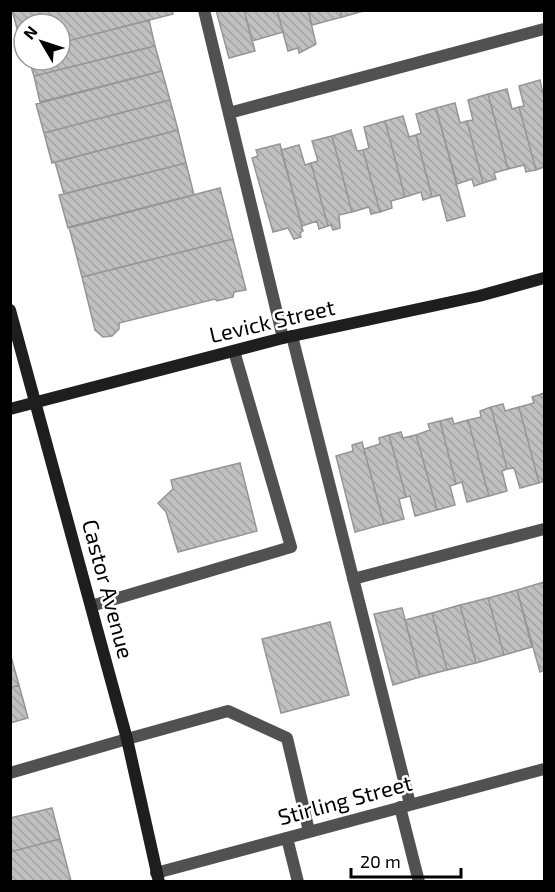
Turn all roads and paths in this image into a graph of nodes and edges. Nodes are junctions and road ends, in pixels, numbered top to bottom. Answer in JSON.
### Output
{"nodes":[{"id":1,"x":204,"y":10,"type":"edge"},
{"id":2,"x":544,"y":29,"type":"edge"},
{"id":3,"x":229,"y":113,"type":"junction"},
{"id":4,"x":544,"y":278,"type":"edge"},
{"id":5,"x":10,"y":310,"type":"edge"},
{"id":6,"x":287,"y":337,"type":"junction"},
{"id":7,"x":234,"y":351,"type":"junction"},
{"id":8,"x":36,"y":402,"type":"junction"},
{"id":9,"x":10,"y":409,"type":"edge"},
{"id":10,"x":544,"y":529,"type":"edge"},
{"id":11,"x":353,"y":579,"type":"junction"},
{"id":12,"x":91,"y":606,"type":"junction"},
{"id":13,"x":128,"y":739,"type":"junction"},
{"id":14,"x":544,"y":769,"type":"edge"},
{"id":15,"x":10,"y":773,"type":"edge"},
{"id":16,"x":405,"y":805,"type":"junction"},
{"id":17,"x":309,"y":831,"type":"junction"},
{"id":18,"x":288,"y":838,"type":"junction"},
{"id":19,"x":158,"y":877,"type":"edge"},
{"id":20,"x":298,"y":882,"type":"edge"},
{"id":21,"x":419,"y":882,"type":"edge"}],
"edges":[{"from":1,"to":3,"type":"street"},
{"from":2,"to":3,"type":"street"},
{"from":3,"to":6,"type":"street"},
{"from":4,"to":6,"type":"main road","name":"Levick Street"},
{"from":5,"to":8,"type":"main road","name":"Castor Avenue"},
{"from":6,"to":7,"type":"main road","name":"Levick Street"},
{"from":6,"to":11,"type":"street"},
{"from":7,"to":8,"type":"main road","name":"Levick Street"},
{"from":7,"to":12,"type":"street"},
{"from":8,"to":9,"type":"main road","name":"Levick Street"},
{"from":8,"to":12,"type":"main road","name":"Castor Avenue"},
{"from":10,"to":11,"type":"street"},
{"from":11,"to":16,"type":"street"},
{"from":12,"to":13,"type":"main road","name":"Castor Avenue"},
{"from":13,"to":15,"type":"street"},
{"from":13,"to":17,"type":"street"},
{"from":13,"to":19,"type":"main road","name":"Castor Avenue"},
{"from":14,"to":16,"type":"street","name":"Stirling Street"},
{"from":16,"to":17,"type":"street","name":"Stirling Street"},
{"from":16,"to":21,"type":"street"},
{"from":17,"to":18,"type":"street","name":"Stirling Street"},
{"from":18,"to":19,"type":"street","name":"Stirling Street"},
{"from":18,"to":20,"type":"street"}]}
